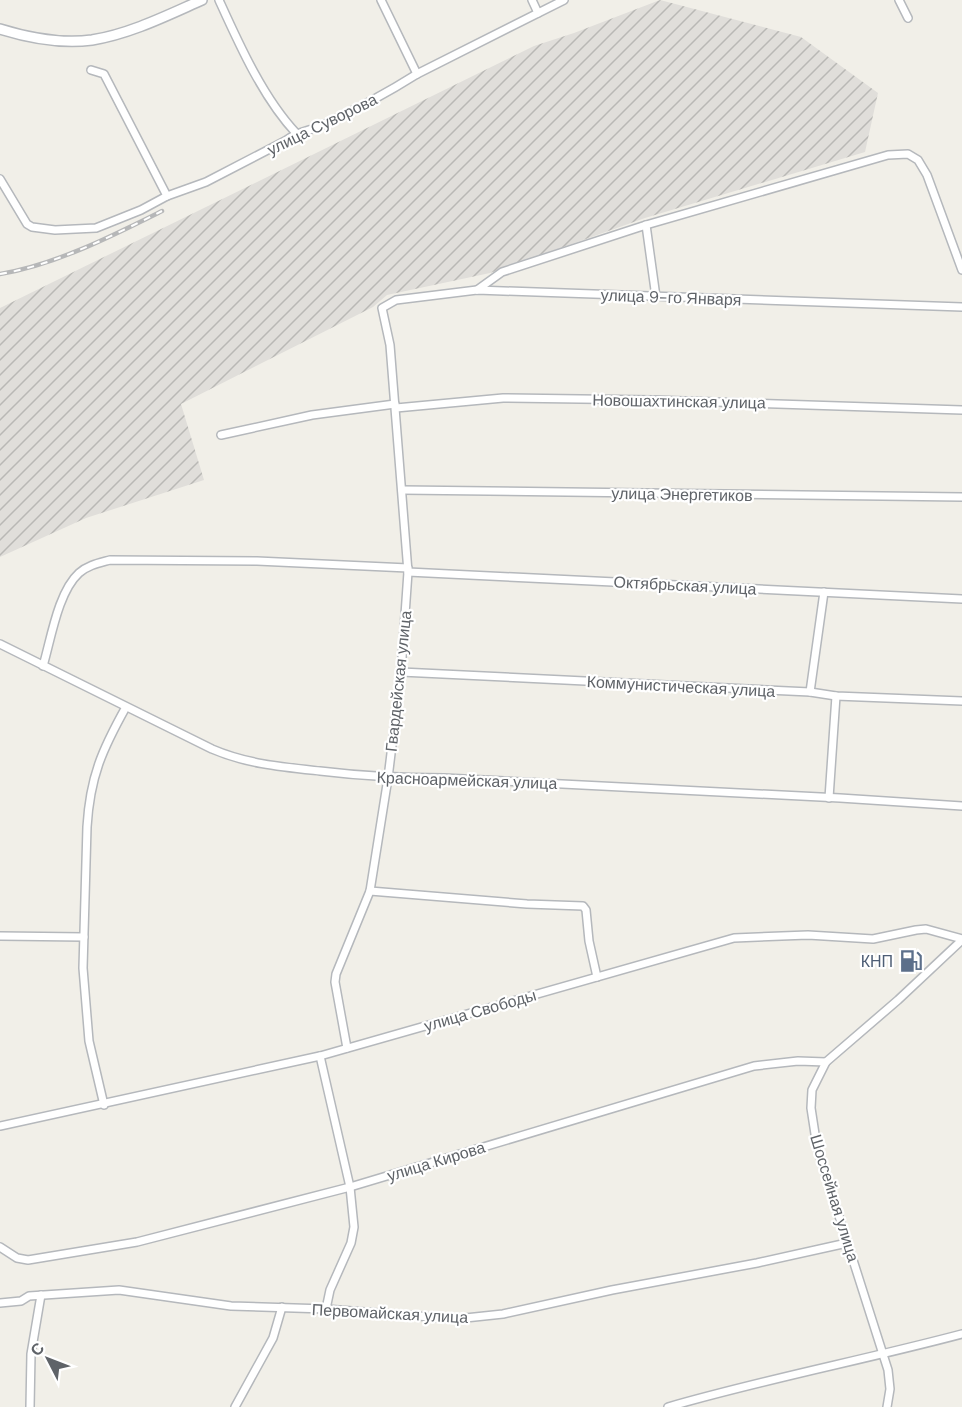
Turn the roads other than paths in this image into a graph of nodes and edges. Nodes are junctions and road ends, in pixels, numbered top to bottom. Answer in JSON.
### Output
{"nodes":[{"id":1,"x":202,"y":0,"type":"edge"},
{"id":2,"x":219,"y":0,"type":"edge"},
{"id":3,"x":381,"y":0,"type":"edge"},
{"id":4,"x":532,"y":0,"type":"edge"},
{"id":5,"x":564,"y":0,"type":"edge"},
{"id":6,"x":899,"y":0,"type":"edge"},
{"id":7,"x":538,"y":13,"type":"junction"},
{"id":8,"x":909,"y":18,"type":"dead end"},
{"id":9,"x":0,"y":29,"type":"edge"},
{"id":10,"x":91,"y":70,"type":"dead end"},
{"id":11,"x":417,"y":74,"type":"junction"},
{"id":12,"x":296,"y":133,"type":"junction"},
{"id":13,"x":0,"y":178,"type":"edge"},
{"id":14,"x":166,"y":196,"type":"junction"},
{"id":15,"x":646,"y":225,"type":"junction"},
{"id":16,"x":962,"y":270,"type":"edge"},
{"id":17,"x":477,"y":290,"type":"junction"},
{"id":18,"x":656,"y":297,"type":"junction"},
{"id":19,"x":962,"y":307,"type":"edge"},
{"id":20,"x":382,"y":308,"type":"joint"},
{"id":21,"x":396,"y":406,"type":"junction"},
{"id":22,"x":962,"y":410,"type":"edge"},
{"id":23,"x":221,"y":435,"type":"dead end"},
{"id":24,"x":402,"y":490,"type":"junction"},
{"id":25,"x":962,"y":497,"type":"edge"},
{"id":26,"x":408,"y":570,"type":"junction"},
{"id":27,"x":824,"y":592,"type":"junction"},
{"id":28,"x":962,"y":599,"type":"edge"},
{"id":29,"x":0,"y":644,"type":"edge"},
{"id":30,"x":43,"y":666,"type":"junction"},
{"id":31,"x":401,"y":672,"type":"junction"},
{"id":32,"x":810,"y":692,"type":"junction"},
{"id":33,"x":836,"y":696,"type":"junction"},
{"id":34,"x":962,"y":701,"type":"edge"},
{"id":35,"x":126,"y":707,"type":"junction"},
{"id":36,"x":388,"y":778,"type":"junction"},
{"id":37,"x":829,"y":798,"type":"junction"},
{"id":38,"x":962,"y":806,"type":"edge"},
{"id":39,"x":370,"y":891,"type":"junction"},
{"id":40,"x":0,"y":936,"type":"edge"},
{"id":41,"x":84,"y":937,"type":"junction"},
{"id":42,"x":962,"y":940,"type":"edge"},
{"id":43,"x":597,"y":976,"type":"junction"},
{"id":44,"x":347,"y":1048,"type":"junction"},
{"id":45,"x":320,"y":1056,"type":"junction"},
{"id":46,"x":826,"y":1062,"type":"junction"},
{"id":47,"x":104,"y":1105,"type":"junction"},
{"id":48,"x":0,"y":1126,"type":"edge"},
{"id":49,"x":350,"y":1187,"type":"junction"},
{"id":50,"x":847,"y":1243,"type":"junction"},
{"id":51,"x":0,"y":1247,"type":"edge"},
{"id":52,"x":41,"y":1295,"type":"junction"},
{"id":53,"x":0,"y":1303,"type":"edge"},
{"id":54,"x":282,"y":1307,"type":"junction"},
{"id":55,"x":326,"y":1309,"type":"junction"},
{"id":56,"x":962,"y":1334,"type":"edge"},
{"id":57,"x":884,"y":1355,"type":"junction"},
{"id":58,"x":30,"y":1407,"type":"edge"},
{"id":59,"x":235,"y":1407,"type":"edge"},
{"id":60,"x":668,"y":1407,"type":"edge"},
{"id":61,"x":887,"y":1407,"type":"edge"}],
"edges":[{"from":1,"to":9,"type":"street"},
{"from":2,"to":12,"type":"street"},
{"from":3,"to":11,"type":"street"},
{"from":4,"to":7,"type":"street"},
{"from":5,"to":7,"type":"street","name":"улица Суворова"},
{"from":6,"to":8,"type":"street"},
{"from":7,"to":11,"type":"street","name":"улица Суворова"},
{"from":10,"to":14,"type":"street"},
{"from":11,"to":12,"type":"street","name":"улица Суворова"},
{"from":12,"to":14,"type":"street","name":"улица Суворова"},
{"from":13,"to":14,"type":"street","name":"улица Суворова"},
{"from":15,"to":16,"type":"street"},
{"from":15,"to":17,"type":"street"},
{"from":15,"to":18,"type":"street"},
{"from":17,"to":18,"type":"street","name":"улица 9-го Января"},
{"from":17,"to":20,"type":"street","name":"улица 9-го Января"},
{"from":18,"to":19,"type":"street","name":"улица 9-го Января"},
{"from":20,"to":21,"type":"street","name":"Гвардейская улица"},
{"from":21,"to":22,"type":"street","name":"Новошахтинская улица"},
{"from":21,"to":23,"type":"street","name":"Новошахтинская улица"},
{"from":21,"to":24,"type":"street","name":"Гвардейская улица"},
{"from":24,"to":25,"type":"street","name":"улица Энергетиков"},
{"from":24,"to":26,"type":"street","name":"Гвардейская улица"},
{"from":26,"to":27,"type":"street","name":"Октябрьская улица"},
{"from":26,"to":30,"type":"street","name":"Октябрьская улица"},
{"from":26,"to":31,"type":"street","name":"Гвардейская улица"},
{"from":27,"to":28,"type":"street","name":"Октябрьская улица"},
{"from":27,"to":32,"type":"street"},
{"from":29,"to":30,"type":"street","name":"Красноармейская улица"},
{"from":30,"to":35,"type":"street","name":"Красноармейская улица"},
{"from":31,"to":32,"type":"street","name":"Коммунистическая улица"},
{"from":31,"to":36,"type":"street","name":"Гвардейская улица"},
{"from":32,"to":33,"type":"street","name":"Коммунистическая улица"},
{"from":33,"to":34,"type":"street","name":"Коммунистическая улица"},
{"from":33,"to":37,"type":"street"},
{"from":35,"to":36,"type":"street","name":"Красноармейская улица"},
{"from":35,"to":41,"type":"street"},
{"from":36,"to":37,"type":"street","name":"Красноармейская улица"},
{"from":36,"to":39,"type":"street","name":"Гвардейская улица"},
{"from":37,"to":38,"type":"street","name":"Красноармейская улица"},
{"from":39,"to":43,"type":"street"},
{"from":39,"to":44,"type":"street","name":"Гвардейская улица"},
{"from":40,"to":41,"type":"street"},
{"from":41,"to":47,"type":"street"},
{"from":42,"to":43,"type":"street","name":"улица Свободы"},
{"from":42,"to":46,"type":"street","name":"Шоссейная улица"},
{"from":43,"to":44,"type":"street","name":"улица Свободы"},
{"from":44,"to":45,"type":"street","name":"улица Свободы"},
{"from":45,"to":47,"type":"street","name":"улица Свободы"},
{"from":45,"to":49,"type":"street"},
{"from":46,"to":49,"type":"street","name":"улица Кирова"},
{"from":46,"to":50,"type":"street","name":"Шоссейная улица"},
{"from":47,"to":48,"type":"street","name":"улица Свободы"},
{"from":49,"to":51,"type":"street","name":"улица Кирова"},
{"from":49,"to":55,"type":"street"},
{"from":50,"to":55,"type":"street","name":"Первомайская улица"},
{"from":50,"to":57,"type":"street","name":"Шоссейная улица"},
{"from":52,"to":53,"type":"street","name":"Первомайская улица"},
{"from":52,"to":54,"type":"street","name":"Первомайская улица"},
{"from":52,"to":58,"type":"street"},
{"from":54,"to":55,"type":"street","name":"Первомайская улица"},
{"from":54,"to":59,"type":"street"},
{"from":56,"to":57,"type":"street"},
{"from":57,"to":60,"type":"street"},
{"from":57,"to":61,"type":"street","name":"Шоссейная улица"}]}
